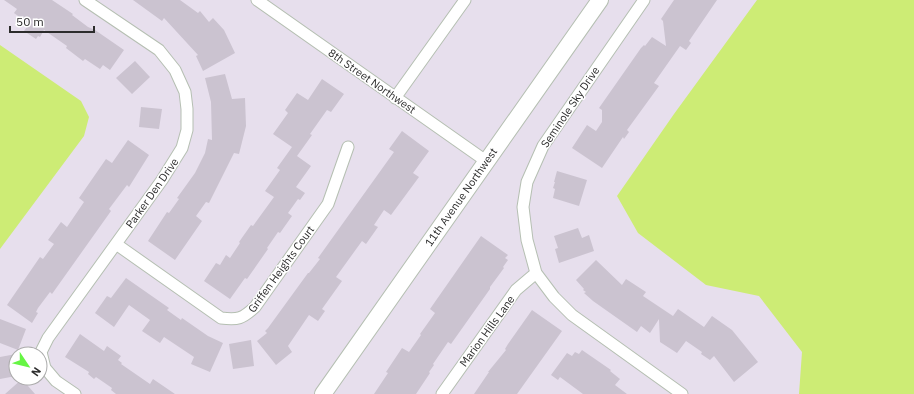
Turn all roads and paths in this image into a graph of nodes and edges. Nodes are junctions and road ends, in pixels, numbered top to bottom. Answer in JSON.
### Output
{"nodes":[{"id":1,"x":85,"y":0,"type":"edge"},
{"id":2,"x":257,"y":0,"type":"edge"},
{"id":3,"x":465,"y":0,"type":"edge"},
{"id":4,"x":600,"y":0,"type":"edge"},
{"id":5,"x":644,"y":0,"type":"edge"},
{"id":6,"x":395,"y":98,"type":"junction"},
{"id":7,"x":348,"y":147,"type":"dead end"},
{"id":8,"x":486,"y":161,"type":"junction"},
{"id":9,"x":116,"y":244,"type":"junction"},
{"id":10,"x":536,"y":273,"type":"junction"},
{"id":11,"x":75,"y":394,"type":"edge"},
{"id":12,"x":323,"y":394,"type":"edge"},
{"id":13,"x":442,"y":394,"type":"edge"},
{"id":14,"x":682,"y":394,"type":"edge"}],
"edges":[{"from":1,"to":9,"type":"street","name":"Parker Den Drive"},
{"from":2,"to":6,"type":"street","name":"8th Street Northwest"},
{"from":3,"to":6,"type":"street"},
{"from":4,"to":8,"type":"street","name":"11th Avenue Northwest"},
{"from":5,"to":10,"type":"street","name":"Seminole Sky Drive"},
{"from":6,"to":8,"type":"street","name":"8th Street Northwest"},
{"from":7,"to":9,"type":"street","name":"Griffen Heights Court"},
{"from":8,"to":12,"type":"street","name":"11th Avenue Northwest"},
{"from":9,"to":11,"type":"street","name":"Parker Den Drive"},
{"from":10,"to":13,"type":"street","name":"Marion Hills Lane"},
{"from":10,"to":14,"type":"street","name":"Seminole Sky Drive"}]}
